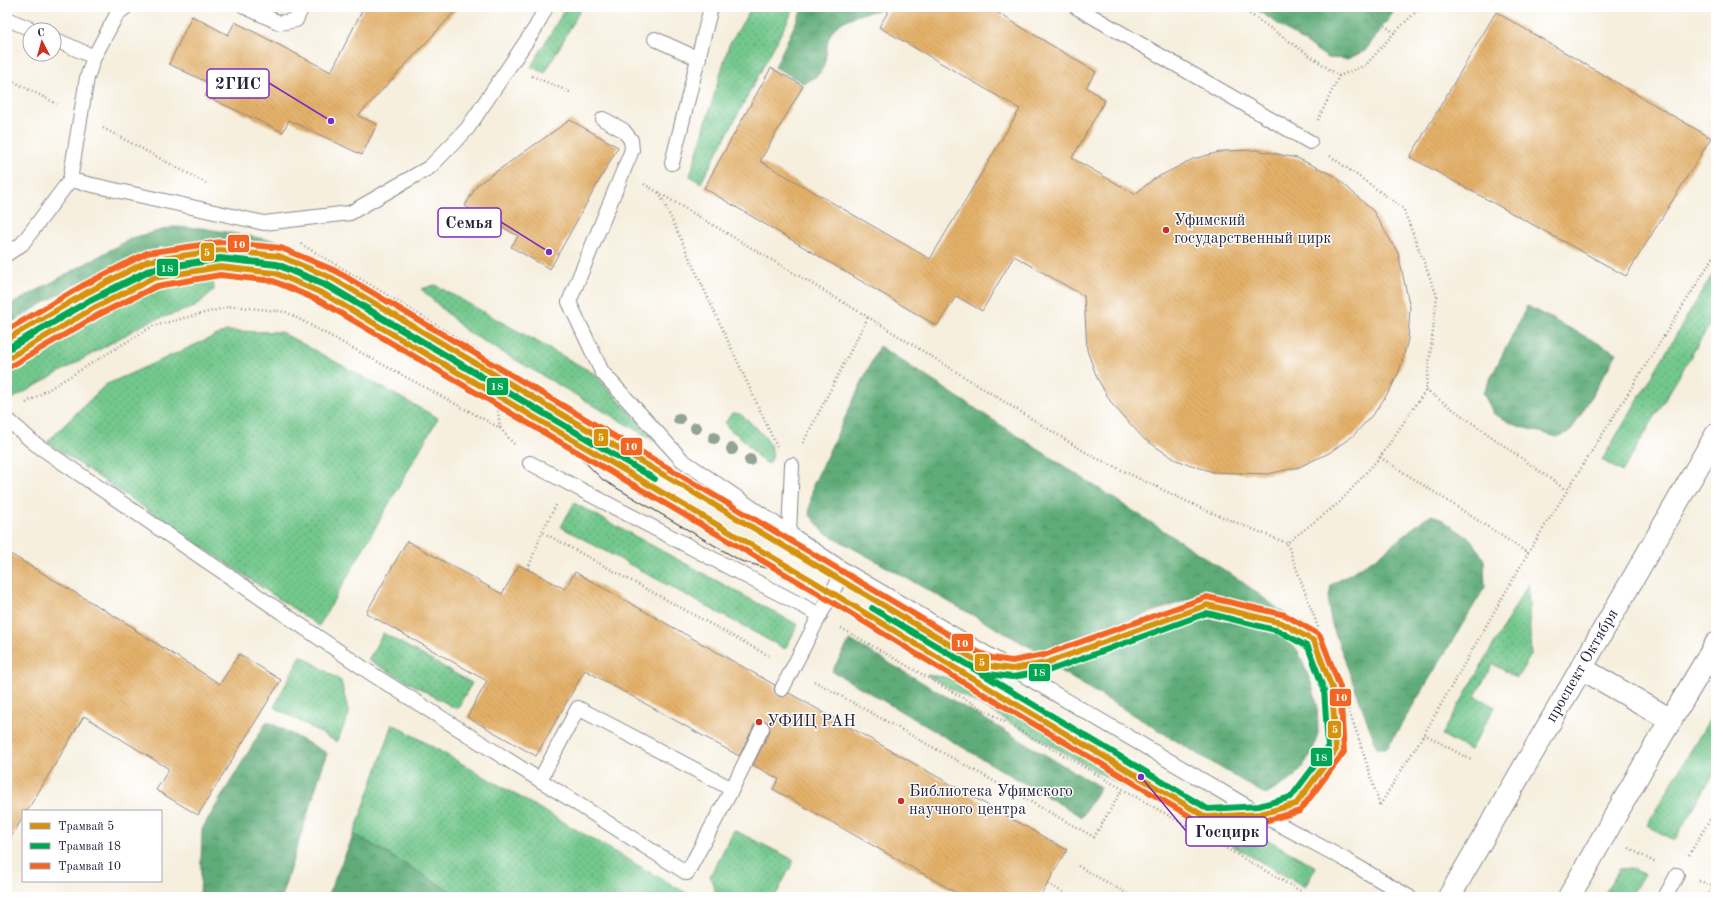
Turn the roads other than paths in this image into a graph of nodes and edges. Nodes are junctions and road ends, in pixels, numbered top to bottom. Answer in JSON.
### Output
{"nodes":[{"id":1,"x":126,"y":7,"type":"edge"},
{"id":2,"x":245,"y":7,"type":"edge"},
{"id":3,"x":302,"y":7,"type":"edge"},
{"id":4,"x":546,"y":7,"type":"edge"},
{"id":5,"x":711,"y":7,"type":"edge"},
{"id":6,"x":1076,"y":7,"type":"edge"},
{"id":7,"x":7,"y":19,"type":"edge"},
{"id":8,"x":22,"y":25,"type":"edge"},
{"id":9,"x":655,"y":39,"type":"dead end"},
{"id":10,"x":62,"y":42,"type":"edge"},
{"id":11,"x":94,"y":56,"type":"junction"},
{"id":12,"x":699,"y":59,"type":"junction"},
{"id":13,"x":603,"y":119,"type":"dead end"},
{"id":14,"x":1310,"y":142,"type":"road end"},
{"id":15,"x":672,"y":163,"type":"dead end"},
{"id":16,"x":70,"y":180,"type":"junction"},
{"id":17,"x":7,"y":254,"type":"edge"},
{"id":18,"x":7,"y":419,"type":"edge"},
{"id":19,"x":1716,"y":435,"type":"edge"},
{"id":20,"x":530,"y":463,"type":"road end"},
{"id":21,"x":792,"y":465,"type":"road end"},
{"id":22,"x":789,"y":533,"type":"junction"},
{"id":23,"x":844,"y":570,"type":"junction"},
{"id":24,"x":820,"y":615,"type":"junction"},
{"id":25,"x":1716,"y":644,"type":"edge"},
{"id":26,"x":1581,"y":668,"type":"junction"},
{"id":27,"x":782,"y":689,"type":"dead end"},
{"id":28,"x":1671,"y":720,"type":"junction"},
{"id":29,"x":762,"y":728,"type":"dead end"},
{"id":30,"x":540,"y":780,"type":"junction"},
{"id":31,"x":732,"y":789,"type":"junction"},
{"id":32,"x":1677,"y":875,"type":"road end"},
{"id":33,"x":1409,"y":897,"type":"edge"},
{"id":34,"x":1449,"y":897,"type":"edge"},
{"id":35,"x":1569,"y":897,"type":"edge"},
{"id":36,"x":1665,"y":897,"type":"edge"}],
"edges":[{"from":1,"to":11,"type":"lane"},
{"from":2,"to":3,"type":"lane"},
{"from":4,"to":16,"type":"lane"},
{"from":5,"to":12,"type":"lane"},
{"from":6,"to":14,"type":"lane"},
{"from":7,"to":8,"type":"lane"},
{"from":9,"to":12,"type":"lane"},
{"from":10,"to":11,"type":"lane"},
{"from":11,"to":16,"type":"lane"},
{"from":12,"to":15,"type":"lane"},
{"from":13,"to":22,"type":"lane"},
{"from":16,"to":17,"type":"lane"},
{"from":18,"to":30,"type":"lane"},
{"from":19,"to":26,"type":"main road","name":"проспект Октября"},
{"from":20,"to":24,"type":"lane"},
{"from":21,"to":22,"type":"lane"},
{"from":22,"to":23,"type":"lane"},
{"from":23,"to":24,"type":"lane"},
{"from":23,"to":33,"type":"lane"},
{"from":24,"to":27,"type":"lane"},
{"from":25,"to":28,"type":"main road"},
{"from":26,"to":28,"type":"main road"},
{"from":26,"to":34,"type":"main road","name":"проспект Октября"},
{"from":28,"to":35,"type":"main road"},
{"from":29,"to":31,"type":"lane"},
{"from":30,"to":31,"type":"lane"},
{"from":30,"to":31,"type":"lane"},
{"from":32,"to":36,"type":"lane"}]}
